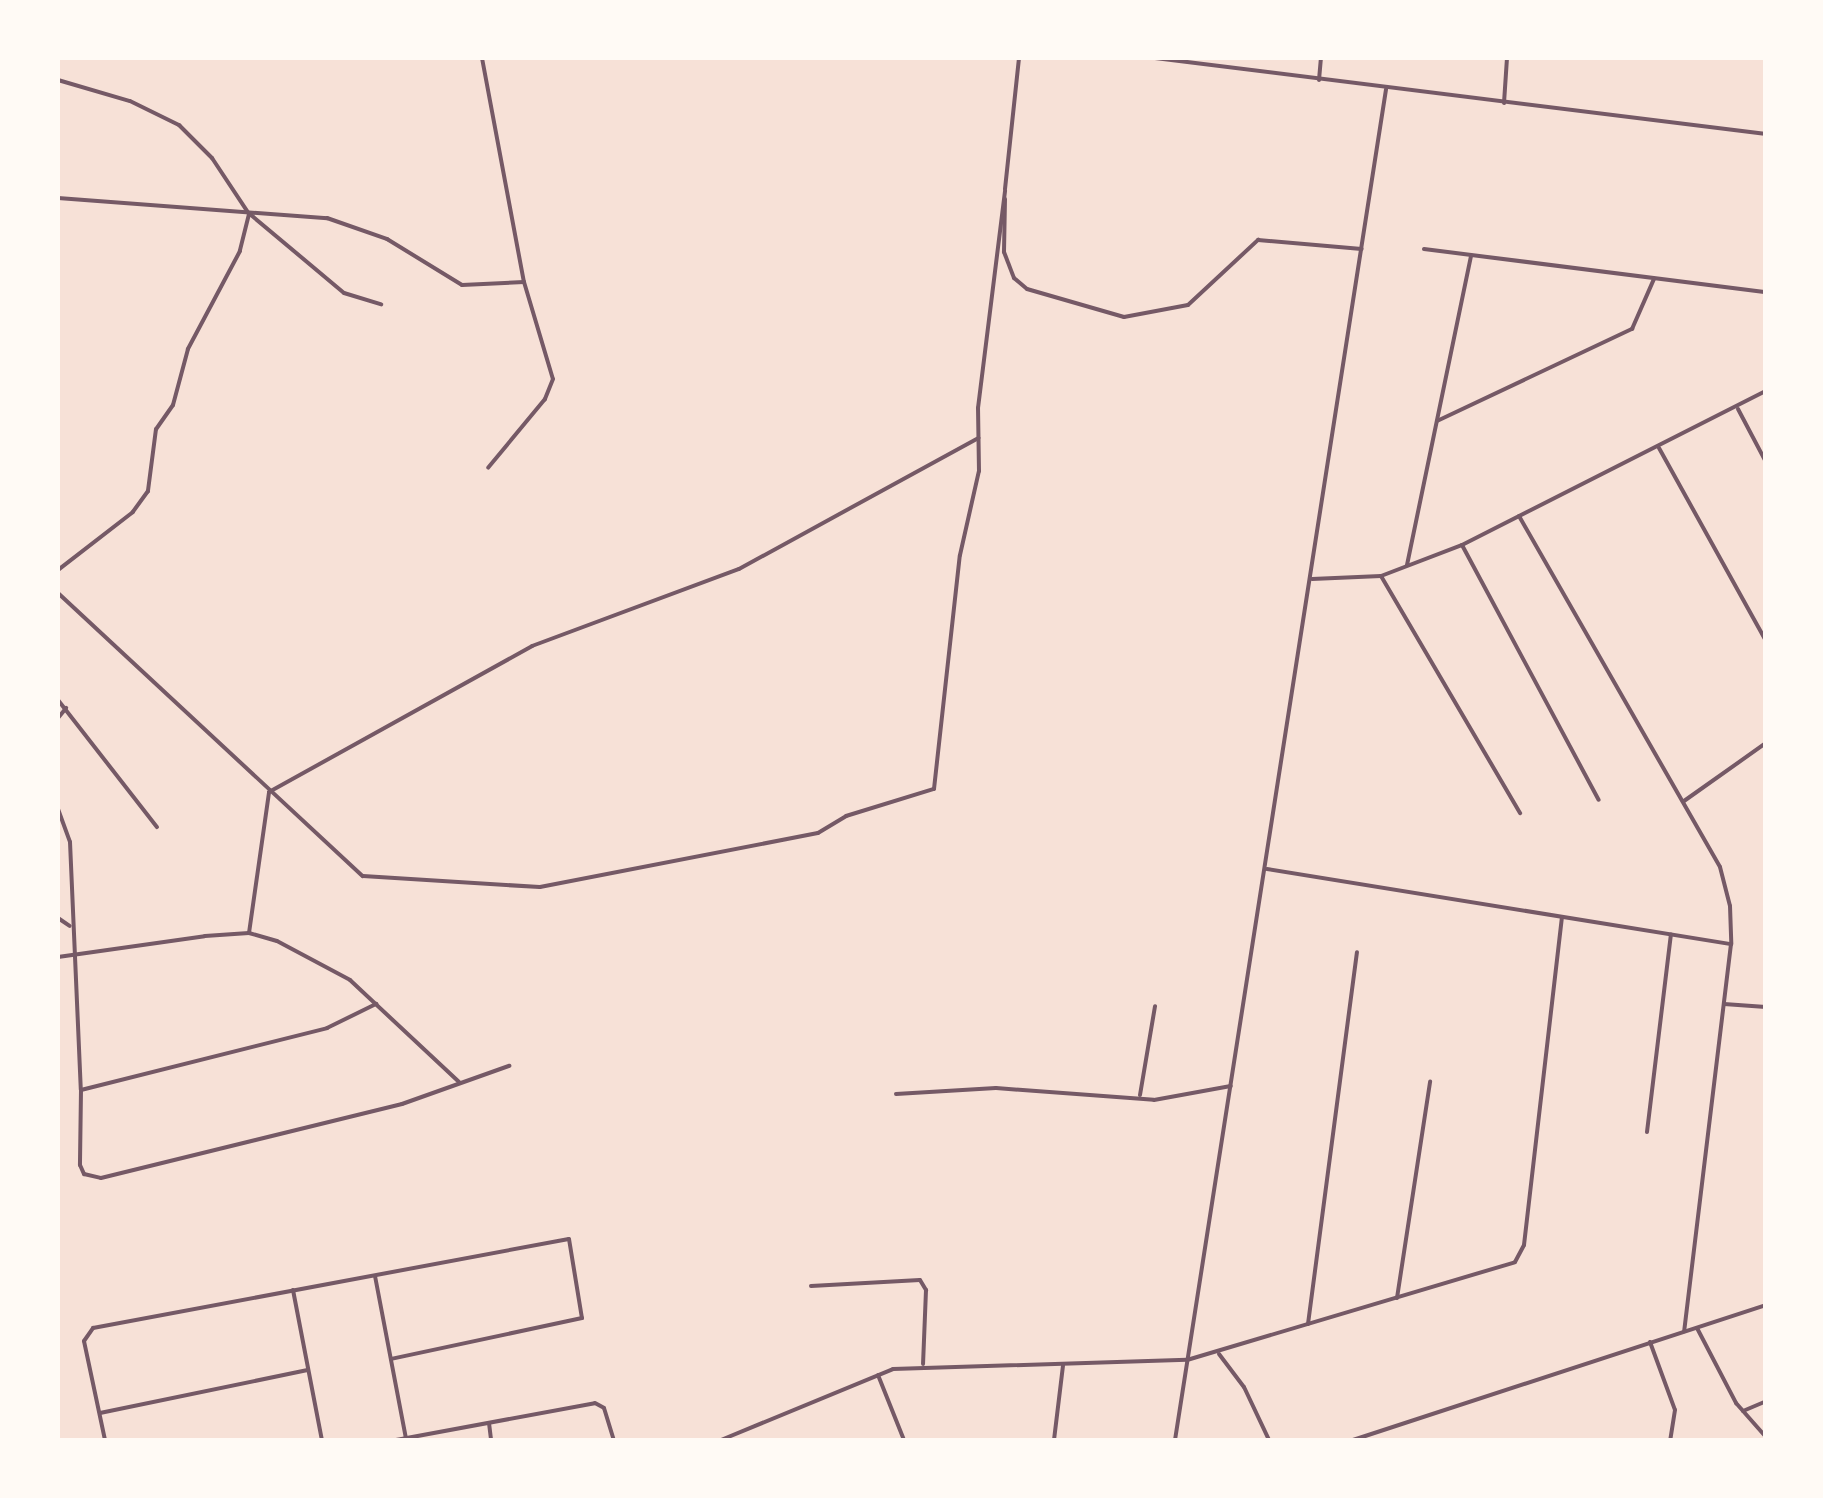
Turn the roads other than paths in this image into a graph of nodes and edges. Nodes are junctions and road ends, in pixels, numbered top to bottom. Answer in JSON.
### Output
{"nodes":[{"id":1,"x":482,"y":58,"type":"edge"},
{"id":2,"x":1018,"y":58,"type":"edge"},
{"id":3,"x":1156,"y":58,"type":"edge"},
{"id":4,"x":1321,"y":58,"type":"edge"},
{"id":5,"x":1507,"y":58,"type":"edge"},
{"id":6,"x":58,"y":80,"type":"edge"},
{"id":7,"x":1318,"y":80,"type":"junction"},
{"id":8,"x":1386,"y":89,"type":"junction"},
{"id":9,"x":1504,"y":103,"type":"junction"},
{"id":10,"x":1766,"y":134,"type":"edge"},
{"id":11,"x":1005,"y":191,"type":"junction"},
{"id":12,"x":58,"y":198,"type":"edge"},
{"id":13,"x":250,"y":213,"type":"junction"},
{"id":14,"x":1362,"y":248,"type":"junction"},
{"id":15,"x":1424,"y":249,"type":"dead end"},
{"id":16,"x":1470,"y":256,"type":"junction"},
{"id":17,"x":1654,"y":279,"type":"junction"},
{"id":18,"x":524,"y":282,"type":"junction"},
{"id":19,"x":1766,"y":292,"type":"edge"},
{"id":20,"x":381,"y":304,"type":"dead end"},
{"id":21,"x":1766,"y":391,"type":"edge"},
{"id":22,"x":1738,"y":409,"type":"junction"},
{"id":23,"x":1437,"y":420,"type":"junction"},
{"id":24,"x":978,"y":438,"type":"junction"},
{"id":25,"x":1659,"y":448,"type":"junction"},
{"id":26,"x":1766,"y":462,"type":"edge"},
{"id":27,"x":488,"y":468,"type":"dead end"},
{"id":28,"x":1519,"y":516,"type":"junction"},
{"id":29,"x":1462,"y":545,"type":"junction"},
{"id":30,"x":1406,"y":567,"type":"junction"},
{"id":31,"x":58,"y":570,"type":"edge"},
{"id":32,"x":1381,"y":576,"type":"junction"},
{"id":33,"x":1312,"y":579,"type":"junction"},
{"id":34,"x":58,"y":593,"type":"edge"},
{"id":35,"x":1766,"y":642,"type":"edge"},
{"id":36,"x":58,"y":700,"type":"edge"},
{"id":37,"x":66,"y":708,"type":"junction"},
{"id":38,"x":58,"y":718,"type":"edge"},
{"id":39,"x":1766,"y":742,"type":"edge"},
{"id":40,"x":269,"y":792,"type":"junction"},
{"id":41,"x":1599,"y":800,"type":"dead end"},
{"id":42,"x":1684,"y":801,"type":"junction"},
{"id":43,"x":58,"y":809,"type":"edge"},
{"id":44,"x":1520,"y":813,"type":"dead end"},
{"id":45,"x":157,"y":827,"type":"dead end"},
{"id":46,"x":1268,"y":868,"type":"junction"},
{"id":47,"x":1562,"y":917,"type":"junction"},
{"id":48,"x":58,"y":918,"type":"edge"},
{"id":49,"x":70,"y":926,"type":"junction"},
{"id":50,"x":249,"y":934,"type":"junction"},
{"id":51,"x":1671,"y":934,"type":"junction"},
{"id":52,"x":1731,"y":944,"type":"junction"},
{"id":53,"x":1357,"y":952,"type":"dead end"},
{"id":54,"x":58,"y":957,"type":"edge"},
{"id":55,"x":74,"y":960,"type":"junction"},
{"id":56,"x":376,"y":1004,"type":"junction"},
{"id":57,"x":1724,"y":1004,"type":"junction"},
{"id":58,"x":1155,"y":1006,"type":"dead end"},
{"id":59,"x":1766,"y":1008,"type":"edge"},
{"id":60,"x":509,"y":1066,"type":"dead end"},
{"id":61,"x":1430,"y":1082,"type":"dead end"},
{"id":62,"x":461,"y":1083,"type":"junction"},
{"id":63,"x":1232,"y":1086,"type":"junction"},
{"id":64,"x":80,"y":1090,"type":"junction"},
{"id":65,"x":896,"y":1094,"type":"dead end"},
{"id":66,"x":1140,"y":1095,"type":"junction"},
{"id":67,"x":1646,"y":1132,"type":"dead end"},
{"id":68,"x":374,"y":1276,"type":"junction"},
{"id":69,"x":811,"y":1286,"type":"dead end"},
{"id":70,"x":293,"y":1290,"type":"junction"},
{"id":71,"x":1397,"y":1298,"type":"junction"},
{"id":72,"x":1766,"y":1305,"type":"edge"},
{"id":73,"x":1308,"y":1325,"type":"junction"},
{"id":74,"x":1697,"y":1328,"type":"junction"},
{"id":75,"x":1684,"y":1331,"type":"junction"},
{"id":76,"x":1650,"y":1342,"type":"junction"},
{"id":77,"x":1218,"y":1353,"type":"junction"},
{"id":78,"x":390,"y":1359,"type":"junction"},
{"id":79,"x":1186,"y":1360,"type":"junction"},
{"id":80,"x":923,"y":1364,"type":"junction"},
{"id":81,"x":1063,"y":1366,"type":"junction"},
{"id":82,"x":308,"y":1370,"type":"junction"},
{"id":83,"x":878,"y":1375,"type":"junction"},
{"id":84,"x":1766,"y":1401,"type":"edge"},
{"id":85,"x":1743,"y":1411,"type":"junction"},
{"id":86,"x":100,"y":1414,"type":"junction"},
{"id":87,"x":489,"y":1423,"type":"junction"},
{"id":88,"x":1766,"y":1437,"type":"edge"},
{"id":89,"x":406,"y":1438,"type":"edge"},
{"id":90,"x":105,"y":1440,"type":"edge"},
{"id":91,"x":322,"y":1440,"type":"edge"},
{"id":92,"x":396,"y":1440,"type":"edge"},
{"id":93,"x":491,"y":1440,"type":"edge"},
{"id":94,"x":614,"y":1440,"type":"edge"},
{"id":95,"x":721,"y":1440,"type":"edge"},
{"id":96,"x":904,"y":1440,"type":"edge"},
{"id":97,"x":1054,"y":1440,"type":"edge"},
{"id":98,"x":1175,"y":1440,"type":"edge"},
{"id":99,"x":1269,"y":1440,"type":"edge"},
{"id":100,"x":1353,"y":1440,"type":"edge"},
{"id":101,"x":1670,"y":1440,"type":"edge"}],
"edges":[{"from":1,"to":18,"type":"street"},
{"from":2,"to":11,"type":"street"},
{"from":3,"to":7,"type":"street"},
{"from":4,"to":7,"type":"street"},
{"from":5,"to":9,"type":"street"},
{"from":6,"to":13,"type":"street"},
{"from":7,"to":8,"type":"street"},
{"from":8,"to":9,"type":"street"},
{"from":8,"to":14,"type":"street"},
{"from":9,"to":10,"type":"street"},
{"from":11,"to":14,"type":"street"},
{"from":11,"to":24,"type":"street"},
{"from":12,"to":13,"type":"street"},
{"from":13,"to":18,"type":"street"},
{"from":13,"to":20,"type":"street"},
{"from":13,"to":31,"type":"street"},
{"from":14,"to":33,"type":"street"},
{"from":15,"to":16,"type":"street"},
{"from":16,"to":17,"type":"street"},
{"from":16,"to":23,"type":"street"},
{"from":17,"to":19,"type":"street"},
{"from":17,"to":23,"type":"street"},
{"from":18,"to":27,"type":"street"},
{"from":21,"to":22,"type":"street"},
{"from":22,"to":25,"type":"street"},
{"from":22,"to":26,"type":"street"},
{"from":23,"to":30,"type":"street"},
{"from":24,"to":40,"type":"street"},
{"from":24,"to":40,"type":"street"},
{"from":25,"to":28,"type":"street"},
{"from":25,"to":35,"type":"street"},
{"from":28,"to":29,"type":"street"},
{"from":28,"to":42,"type":"street"},
{"from":29,"to":30,"type":"street"},
{"from":29,"to":41,"type":"street"},
{"from":30,"to":32,"type":"street"},
{"from":32,"to":33,"type":"street"},
{"from":32,"to":44,"type":"street"},
{"from":33,"to":46,"type":"street"},
{"from":34,"to":40,"type":"street"},
{"from":36,"to":37,"type":"street"},
{"from":37,"to":38,"type":"street"},
{"from":37,"to":45,"type":"street"},
{"from":39,"to":42,"type":"street"},
{"from":40,"to":50,"type":"street"},
{"from":42,"to":52,"type":"street"},
{"from":43,"to":49,"type":"street"},
{"from":46,"to":47,"type":"street"},
{"from":46,"to":63,"type":"street"},
{"from":47,"to":51,"type":"street"},
{"from":47,"to":71,"type":"street"},
{"from":48,"to":49,"type":"street"},
{"from":49,"to":55,"type":"street"},
{"from":50,"to":55,"type":"street"},
{"from":50,"to":56,"type":"street"},
{"from":51,"to":52,"type":"street"},
{"from":51,"to":67,"type":"street"},
{"from":52,"to":57,"type":"street"},
{"from":53,"to":73,"type":"street"},
{"from":54,"to":55,"type":"street"},
{"from":55,"to":64,"type":"street"},
{"from":56,"to":62,"type":"street"},
{"from":56,"to":64,"type":"street"},
{"from":57,"to":59,"type":"street"},
{"from":57,"to":75,"type":"street"},
{"from":58,"to":66,"type":"street"},
{"from":60,"to":62,"type":"street"},
{"from":61,"to":71,"type":"street"},
{"from":62,"to":64,"type":"street"},
{"from":63,"to":66,"type":"street"},
{"from":63,"to":79,"type":"street"},
{"from":65,"to":66,"type":"street"},
{"from":68,"to":70,"type":"street"},
{"from":68,"to":78,"type":"street"},
{"from":68,"to":78,"type":"street"},
{"from":69,"to":80,"type":"street"},
{"from":70,"to":82,"type":"street"},
{"from":70,"to":86,"type":"street"},
{"from":71,"to":73,"type":"street"},
{"from":72,"to":74,"type":"street"},
{"from":73,"to":77,"type":"street"},
{"from":74,"to":75,"type":"street"},
{"from":74,"to":85,"type":"street"},
{"from":75,"to":76,"type":"street"},
{"from":76,"to":100,"type":"street"},
{"from":76,"to":101,"type":"street"},
{"from":77,"to":79,"type":"street"},
{"from":77,"to":99,"type":"street"},
{"from":78,"to":89,"type":"street"},
{"from":79,"to":81,"type":"street"},
{"from":79,"to":98,"type":"street"},
{"from":80,"to":81,"type":"street"},
{"from":80,"to":83,"type":"street"},
{"from":81,"to":97,"type":"street"},
{"from":82,"to":86,"type":"street"},
{"from":82,"to":91,"type":"street"},
{"from":83,"to":95,"type":"street"},
{"from":83,"to":96,"type":"street"},
{"from":84,"to":85,"type":"street"},
{"from":85,"to":88,"type":"street"},
{"from":86,"to":90,"type":"street"},
{"from":87,"to":89,"type":"street"},
{"from":87,"to":93,"type":"street"},
{"from":87,"to":94,"type":"street"},
{"from":89,"to":92,"type":"street"}]}
